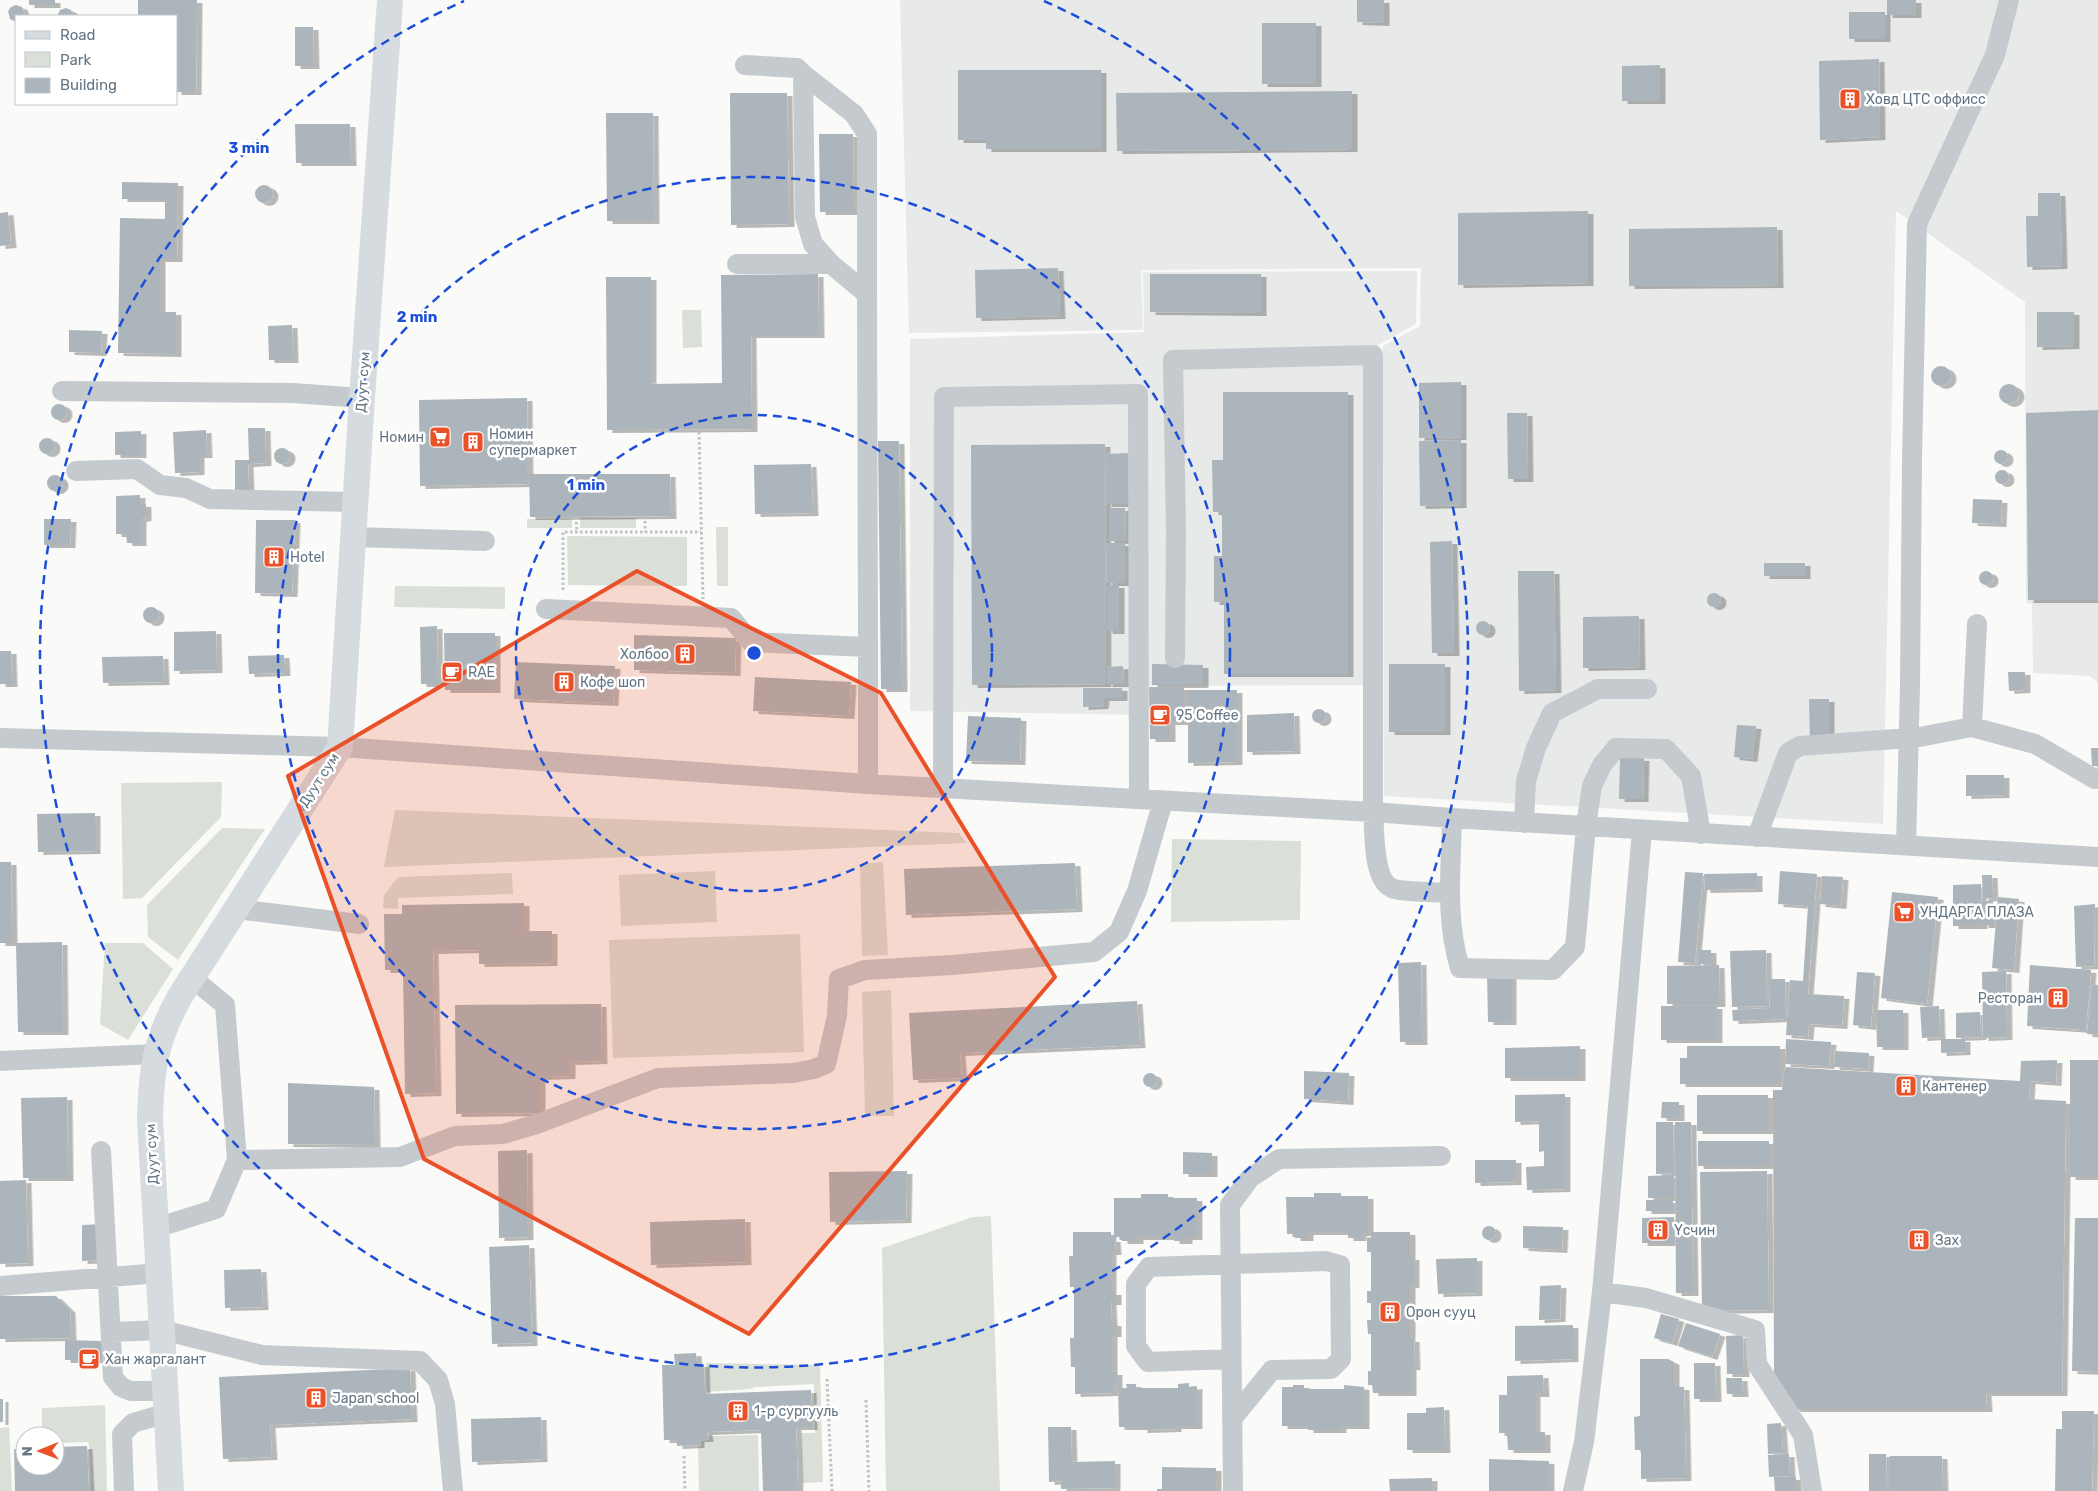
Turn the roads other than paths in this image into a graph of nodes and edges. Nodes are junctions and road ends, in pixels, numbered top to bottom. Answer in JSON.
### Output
{"nodes":[{"id":1,"x":390,"y":0,"type":"edge"},
{"id":2,"x":2009,"y":0,"type":"edge"},
{"id":3,"x":745,"y":65,"type":"dead end"},
{"id":4,"x":803,"y":74,"type":"junction"},
{"id":5,"x":737,"y":264,"type":"dead end"},
{"id":6,"x":832,"y":264,"type":"junction"},
{"id":7,"x":868,"y":294,"type":"junction"},
{"id":8,"x":62,"y":391,"type":"dead end"},
{"id":9,"x":362,"y":398,"type":"junction"},
{"id":10,"x":76,"y":471,"type":"dead end"},
{"id":11,"x":356,"y":502,"type":"junction"},
{"id":12,"x":354,"y":537,"type":"junction"},
{"id":13,"x":485,"y":541,"type":"dead end"},
{"id":14,"x":554,"y":609,"type":"road end"},
{"id":15,"x":1977,"y":624,"type":"dead end"},
{"id":16,"x":868,"y":647,"type":"junction"},
{"id":17,"x":1175,"y":658,"type":"dead end"},
{"id":18,"x":1647,"y":689,"type":"dead end"},
{"id":19,"x":1972,"y":727,"type":"junction"},
{"id":20,"x":0,"y":738,"type":"edge"},
{"id":21,"x":1909,"y":739,"type":"junction"},
{"id":22,"x":340,"y":747,"type":"junction"},
{"id":23,"x":2095,"y":779,"type":"dead end"},
{"id":24,"x":868,"y":784,"type":"junction"},
{"id":25,"x":943,"y":788,"type":"junction"},
{"id":26,"x":1140,"y":800,"type":"junction"},
{"id":27,"x":1163,"y":801,"type":"junction"},
{"id":28,"x":1373,"y":812,"type":"junction"},
{"id":29,"x":1452,"y":818,"type":"junction"},
{"id":30,"x":1524,"y":822,"type":"junction"},
{"id":31,"x":1586,"y":826,"type":"junction"},
{"id":32,"x":1642,"y":830,"type":"junction"},
{"id":33,"x":1701,"y":834,"type":"junction"},
{"id":34,"x":1757,"y":837,"type":"junction"},
{"id":35,"x":1906,"y":846,"type":"junction"},
{"id":36,"x":2098,"y":857,"type":"edge"},
{"id":37,"x":1450,"y":893,"type":"junction"},
{"id":38,"x":236,"y":909,"type":"junction"},
{"id":39,"x":359,"y":924,"type":"dead end"},
{"id":40,"x":192,"y":978,"type":"junction"},
{"id":41,"x":155,"y":1054,"type":"junction"},
{"id":42,"x":0,"y":1061,"type":"edge"},
{"id":43,"x":101,"y":1151,"type":"dead end"},
{"id":44,"x":1441,"y":1156,"type":"dead end"},
{"id":45,"x":237,"y":1160,"type":"junction"},
{"id":46,"x":156,"y":1228,"type":"junction"},
{"id":47,"x":1230,"y":1264,"type":"junction"},
{"id":48,"x":159,"y":1273,"type":"junction"},
{"id":49,"x":106,"y":1278,"type":"junction"},
{"id":50,"x":0,"y":1286,"type":"edge"},
{"id":51,"x":1602,"y":1292,"type":"junction"},
{"id":52,"x":162,"y":1330,"type":"junction"},
{"id":53,"x":112,"y":1332,"type":"junction"},
{"id":54,"x":1231,"y":1359,"type":"junction"},
{"id":55,"x":166,"y":1402,"type":"junction"},
{"id":56,"x":1232,"y":1419,"type":"junction"},
{"id":57,"x":124,"y":1491,"type":"edge"},
{"id":58,"x":171,"y":1491,"type":"edge"},
{"id":59,"x":453,"y":1491,"type":"edge"},
{"id":60,"x":1233,"y":1491,"type":"edge"},
{"id":61,"x":1573,"y":1491,"type":"edge"},
{"id":62,"x":1812,"y":1491,"type":"edge"}],
"edges":[{"from":1,"to":9,"type":"main road","name":"Дуут сум"},
{"from":2,"to":21,"type":"street"},
{"from":3,"to":4,"type":"street"},
{"from":4,"to":6,"type":"street"},
{"from":4,"to":7,"type":"street"},
{"from":5,"to":6,"type":"street"},
{"from":6,"to":7,"type":"street"},
{"from":7,"to":16,"type":"street"},
{"from":8,"to":9,"type":"street"},
{"from":9,"to":11,"type":"main road","name":"Дуут сум"},
{"from":10,"to":11,"type":"street"},
{"from":11,"to":12,"type":"main road","name":"Дуут сум"},
{"from":12,"to":13,"type":"street"},
{"from":12,"to":22,"type":"main road","name":"Дуут сум"},
{"from":14,"to":16,"type":"street"},
{"from":15,"to":19,"type":"street"},
{"from":16,"to":24,"type":"street"},
{"from":17,"to":28,"type":"street"},
{"from":18,"to":30,"type":"street"},
{"from":19,"to":21,"type":"street"},
{"from":19,"to":23,"type":"street"},
{"from":20,"to":22,"type":"street"},
{"from":21,"to":34,"type":"street"},
{"from":21,"to":35,"type":"street"},
{"from":22,"to":24,"type":"street"},
{"from":22,"to":38,"type":"main road","name":"Дуут сум"},
{"from":24,"to":25,"type":"street"},
{"from":25,"to":26,"type":"street"},
{"from":25,"to":26,"type":"street"},
{"from":26,"to":27,"type":"street"},
{"from":27,"to":28,"type":"street"},
{"from":27,"to":45,"type":"street"},
{"from":28,"to":29,"type":"street"},
{"from":28,"to":37,"type":"street"},
{"from":29,"to":30,"type":"street"},
{"from":29,"to":37,"type":"street"},
{"from":30,"to":31,"type":"street"},
{"from":31,"to":32,"type":"street"},
{"from":31,"to":33,"type":"street"},
{"from":31,"to":37,"type":"street"},
{"from":32,"to":33,"type":"street"},
{"from":32,"to":51,"type":"street"},
{"from":33,"to":34,"type":"street"},
{"from":34,"to":35,"type":"street"},
{"from":35,"to":36,"type":"street"},
{"from":38,"to":39,"type":"street"},
{"from":38,"to":40,"type":"main road","name":"Дуут сум"},
{"from":40,"to":41,"type":"main road","name":"Дуут сум"},
{"from":40,"to":45,"type":"street"},
{"from":41,"to":42,"type":"street"},
{"from":41,"to":46,"type":"main road","name":"Дуут сум"},
{"from":43,"to":49,"type":"street"},
{"from":44,"to":47,"type":"street"},
{"from":45,"to":46,"type":"street"},
{"from":46,"to":48,"type":"main road","name":"Дуут сум"},
{"from":47,"to":54,"type":"street"},
{"from":47,"to":54,"type":"street"},
{"from":47,"to":56,"type":"street"},
{"from":48,"to":49,"type":"street"},
{"from":48,"to":52,"type":"main road","name":"Дуут сум"},
{"from":49,"to":50,"type":"street"},
{"from":49,"to":53,"type":"street"},
{"from":51,"to":61,"type":"street"},
{"from":51,"to":62,"type":"street"},
{"from":52,"to":53,"type":"street"},
{"from":52,"to":55,"type":"main road","name":"Дуут сум"},
{"from":52,"to":59,"type":"street"},
{"from":53,"to":55,"type":"street"},
{"from":54,"to":56,"type":"street"},
{"from":55,"to":57,"type":"street"},
{"from":55,"to":58,"type":"main road","name":"Дуут сум"},
{"from":56,"to":60,"type":"street"}]}
